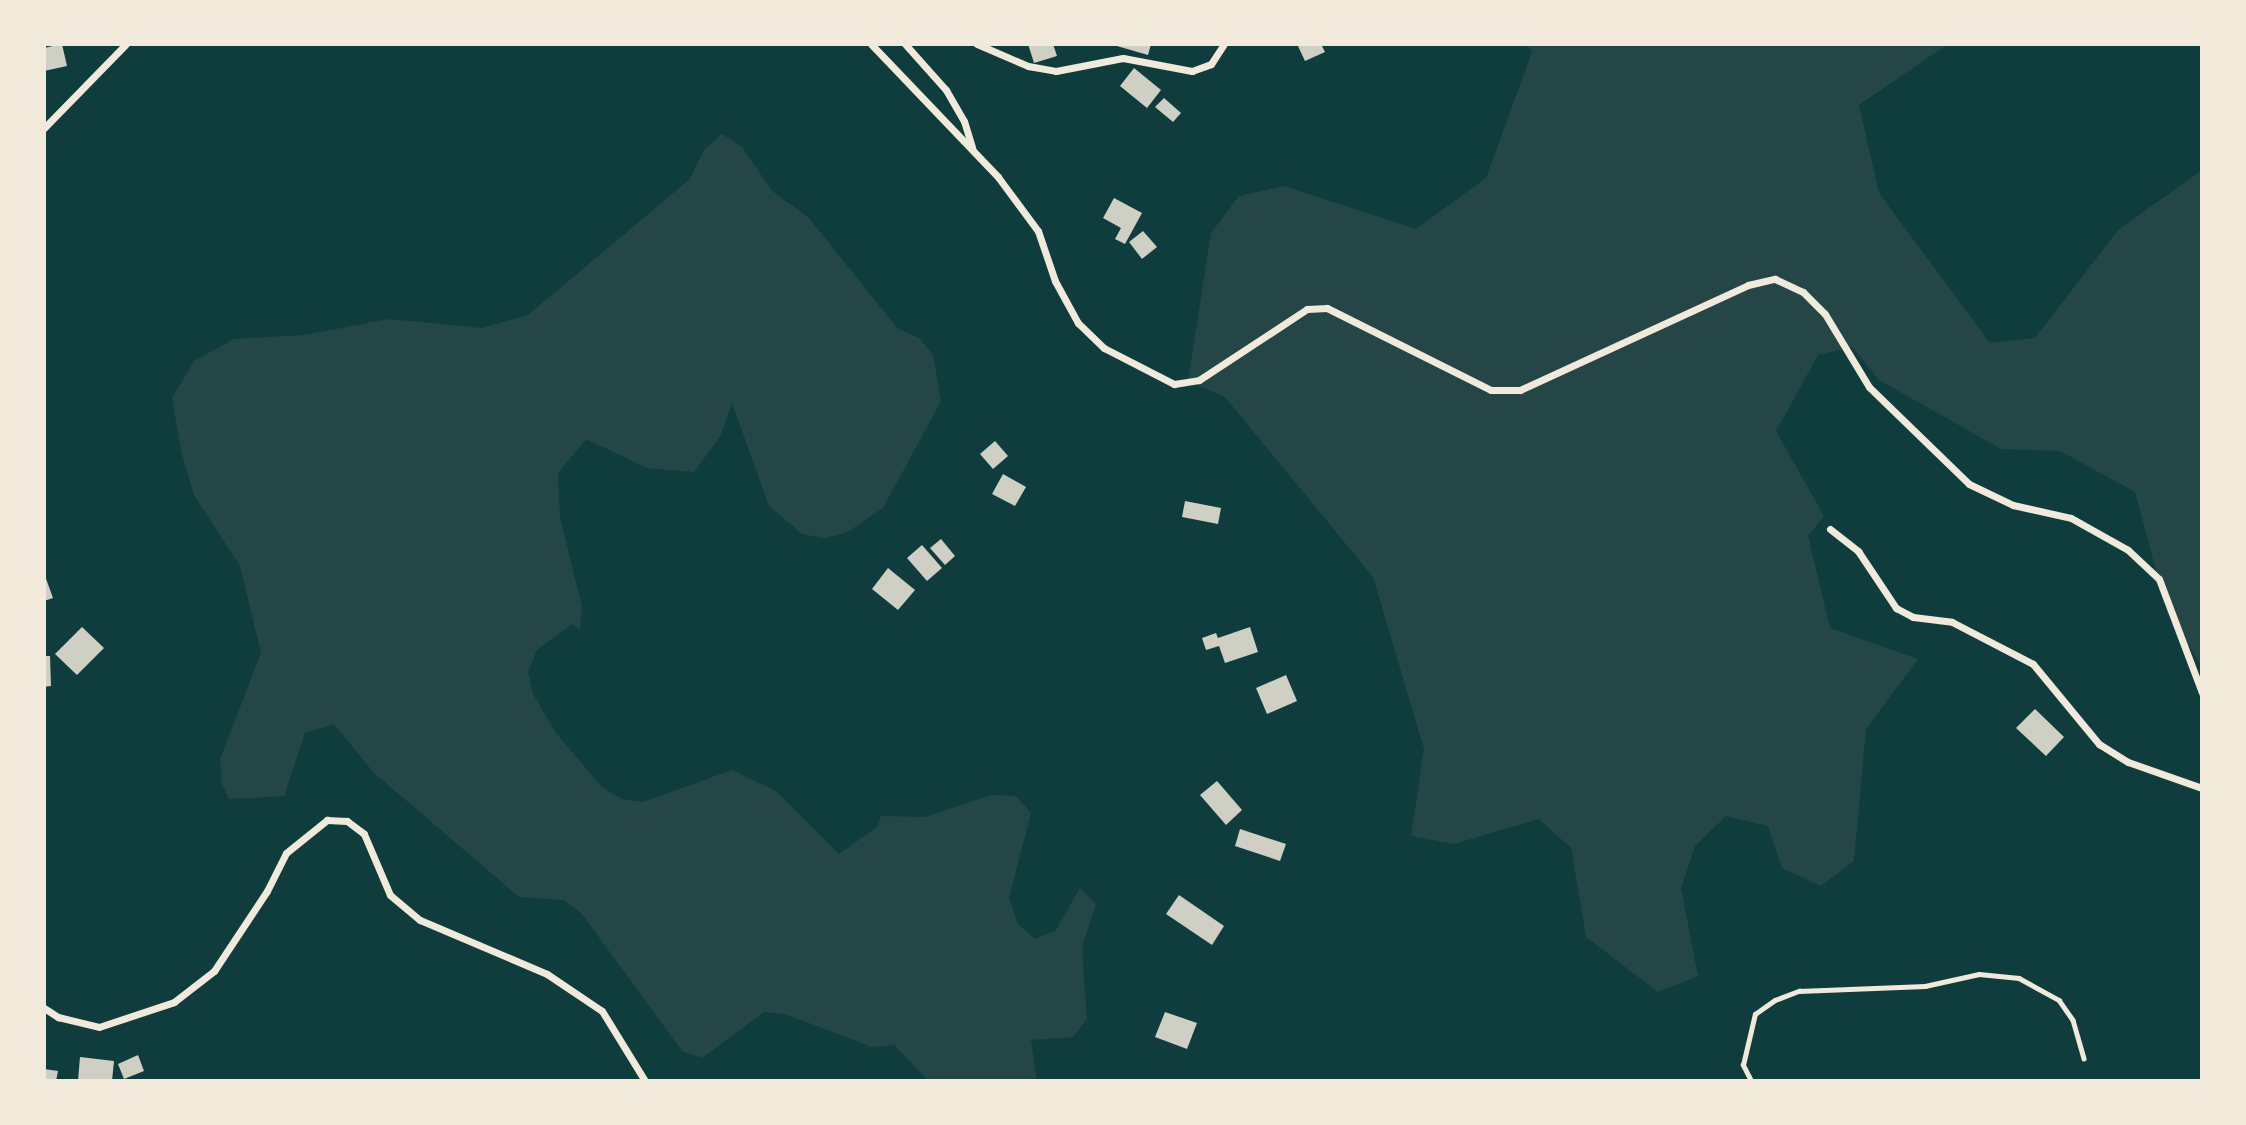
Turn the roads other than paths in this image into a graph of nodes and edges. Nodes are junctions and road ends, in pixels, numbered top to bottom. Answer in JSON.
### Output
{"nodes":[{"id":1,"x":126,"y":44,"type":"edge"},
{"id":2,"x":871,"y":44,"type":"edge"},
{"id":3,"x":905,"y":44,"type":"edge"},
{"id":4,"x":977,"y":44,"type":"edge"},
{"id":5,"x":1224,"y":44,"type":"edge"},
{"id":6,"x":44,"y":128,"type":"edge"},
{"id":7,"x":973,"y":152,"type":"junction"},
{"id":8,"x":1830,"y":529,"type":"dead end"},
{"id":9,"x":2202,"y":693,"type":"edge"},
{"id":10,"x":2202,"y":788,"type":"edge"},
{"id":11,"x":44,"y":1008,"type":"edge"},
{"id":12,"x":645,"y":1081,"type":"edge"}],
"edges":[{"from":1,"to":6,"type":"street"},
{"from":2,"to":7,"type":"street"},
{"from":3,"to":7,"type":"street"},
{"from":4,"to":5,"type":"street"},
{"from":7,"to":9,"type":"street"},
{"from":8,"to":10,"type":"street"},
{"from":11,"to":12,"type":"street"}]}
